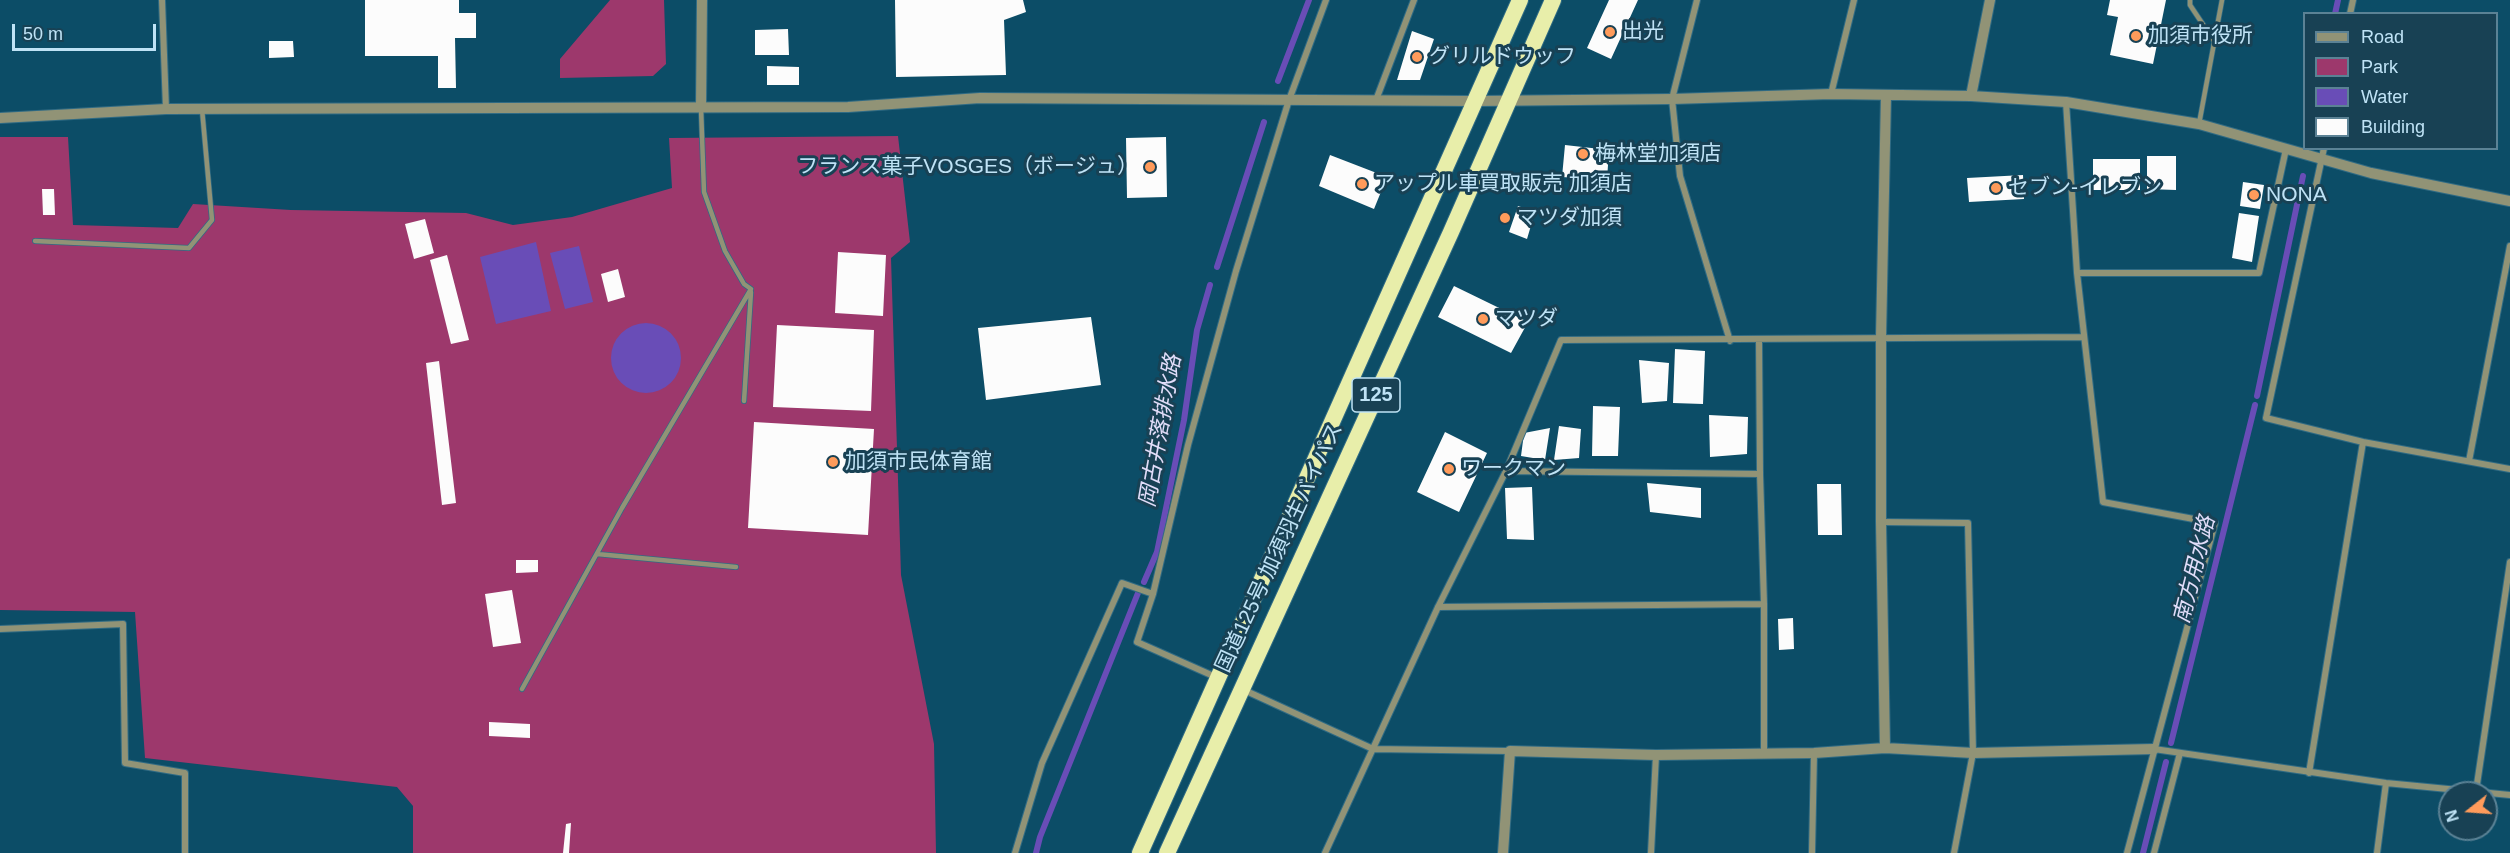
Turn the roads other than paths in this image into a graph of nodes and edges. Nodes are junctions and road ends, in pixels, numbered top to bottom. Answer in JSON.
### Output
{"nodes":[{"id":1,"x":162,"y":0,"type":"edge"},
{"id":2,"x":702,"y":0,"type":"edge"},
{"id":3,"x":1326,"y":0,"type":"edge"},
{"id":4,"x":1414,"y":0,"type":"edge"},
{"id":5,"x":1520,"y":0,"type":"edge"},
{"id":6,"x":1553,"y":0,"type":"edge"},
{"id":7,"x":1697,"y":0,"type":"edge"},
{"id":8,"x":1854,"y":0,"type":"edge"},
{"id":9,"x":1990,"y":0,"type":"edge"},
{"id":10,"x":2190,"y":0,"type":"edge"},
{"id":11,"x":2222,"y":0,"type":"edge"},
{"id":12,"x":2214,"y":40,"type":"junction"},
{"id":13,"x":1831,"y":94,"type":"junction"},
{"id":14,"x":1886,"y":95,"type":"junction"},
{"id":15,"x":1971,"y":96,"type":"junction"},
{"id":16,"x":1672,"y":99,"type":"junction"},
{"id":17,"x":1285,"y":100,"type":"junction"},
{"id":18,"x":1376,"y":100,"type":"junction"},
{"id":19,"x":1508,"y":100,"type":"junction"},
{"id":20,"x":1476,"y":101,"type":"junction"},
{"id":21,"x":2066,"y":102,"type":"junction"},
{"id":22,"x":701,"y":108,"type":"junction"},
{"id":23,"x":166,"y":109,"type":"junction"},
{"id":24,"x":202,"y":109,"type":"junction"},
{"id":25,"x":0,"y":118,"type":"edge"},
{"id":26,"x":2199,"y":124,"type":"junction"},
{"id":27,"x":2286,"y":149,"type":"junction"},
{"id":28,"x":2323,"y":153,"type":"edge"},
{"id":29,"x":2510,"y":201,"type":"edge"},
{"id":30,"x":34,"y":241,"type":"dead end"},
{"id":31,"x":2510,"y":246,"type":"edge"},
{"id":32,"x":2077,"y":273,"type":"junction"},
{"id":33,"x":752,"y":289,"type":"junction"},
{"id":34,"x":1881,"y":337,"type":"junction"},
{"id":35,"x":2083,"y":337,"type":"junction"},
{"id":36,"x":1759,"y":339,"type":"junction"},
{"id":37,"x":1730,"y":341,"type":"junction"},
{"id":38,"x":744,"y":401,"type":"dead end"},
{"id":39,"x":2363,"y":442,"type":"junction"},
{"id":40,"x":2469,"y":461,"type":"junction"},
{"id":41,"x":2510,"y":469,"type":"edge"},
{"id":42,"x":1506,"y":471,"type":"junction"},
{"id":43,"x":1760,"y":474,"type":"junction"},
{"id":44,"x":1881,"y":522,"type":"junction"},
{"id":45,"x":597,"y":554,"type":"junction"},
{"id":46,"x":2510,"y":562,"type":"edge"},
{"id":47,"x":736,"y":567,"type":"dead end"},
{"id":48,"x":1154,"y":594,"type":"junction"},
{"id":49,"x":1764,"y":604,"type":"junction"},
{"id":50,"x":1438,"y":607,"type":"junction"},
{"id":51,"x":0,"y":629,"type":"edge"},
{"id":52,"x":1219,"y":678,"type":"junction"},
{"id":53,"x":1240,"y":688,"type":"junction"},
{"id":54,"x":522,"y":689,"type":"dead end"},
{"id":55,"x":1885,"y":748,"type":"junction"},
{"id":56,"x":1372,"y":749,"type":"junction"},
{"id":57,"x":2154,"y":749,"type":"junction"},
{"id":58,"x":1510,"y":752,"type":"junction"},
{"id":59,"x":1764,"y":752,"type":"junction"},
{"id":60,"x":1814,"y":753,"type":"junction"},
{"id":61,"x":1973,"y":753,"type":"junction"},
{"id":62,"x":2180,"y":753,"type":"junction"},
{"id":63,"x":1656,"y":755,"type":"junction"},
{"id":64,"x":2309,"y":773,"type":"junction"},
{"id":65,"x":2477,"y":781,"type":"edge"},
{"id":66,"x":2386,"y":783,"type":"junction"},
{"id":67,"x":2438,"y":788,"type":"edge"},
{"id":68,"x":185,"y":853,"type":"edge"},
{"id":69,"x":1015,"y":853,"type":"edge"},
{"id":70,"x":1140,"y":853,"type":"edge"},
{"id":71,"x":1167,"y":853,"type":"edge"},
{"id":72,"x":1325,"y":853,"type":"edge"},
{"id":73,"x":1503,"y":853,"type":"edge"},
{"id":74,"x":1651,"y":853,"type":"edge"},
{"id":75,"x":1812,"y":853,"type":"edge"},
{"id":76,"x":1954,"y":853,"type":"edge"},
{"id":77,"x":2127,"y":853,"type":"edge"},
{"id":78,"x":2154,"y":853,"type":"edge"},
{"id":79,"x":2378,"y":853,"type":"edge"}],
"edges":[{"from":1,"to":23,"type":"street"},
{"from":2,"to":22,"type":"street"},
{"from":3,"to":17,"type":"street"},
{"from":4,"to":18,"type":"street"},
{"from":5,"to":20,"type":"highway","name":"国道125号 加須羽生バイパス","number":"125"},
{"from":6,"to":19,"type":"highway","name":"国道125号 加須羽生バイパス","number":"125"},
{"from":7,"to":16,"type":"street"},
{"from":8,"to":13,"type":"street"},
{"from":9,"to":15,"type":"street"},
{"from":10,"to":12,"type":"lane"},
{"from":11,"to":12,"type":"lane"},
{"from":12,"to":26,"type":"lane"},
{"from":13,"to":14,"type":"street"},
{"from":13,"to":16,"type":"street"},
{"from":14,"to":15,"type":"street"},
{"from":14,"to":34,"type":"street"},
{"from":15,"to":21,"type":"street"},
{"from":16,"to":19,"type":"street"},
{"from":16,"to":37,"type":"street"},
{"from":17,"to":18,"type":"street"},
{"from":17,"to":22,"type":"street"},
{"from":17,"to":48,"type":"street"},
{"from":18,"to":20,"type":"street"},
{"from":19,"to":20,"type":"street"},
{"from":19,"to":53,"type":"highway","name":"国道125号 加須羽生バイパス","number":"125"},
{"from":20,"to":52,"type":"highway","name":"国道125号 加須羽生バイパス","number":"125"},
{"from":21,"to":26,"type":"street"},
{"from":21,"to":32,"type":"street"},
{"from":22,"to":24,"type":"street"},
{"from":22,"to":33,"type":"lane"},
{"from":23,"to":24,"type":"street"},
{"from":23,"to":25,"type":"street"},
{"from":24,"to":30,"type":"lane"},
{"from":26,"to":27,"type":"street"},
{"from":27,"to":28,"type":"street"},
{"from":27,"to":32,"type":"street"},
{"from":28,"to":29,"type":"street"},
{"from":28,"to":39,"type":"street"},
{"from":31,"to":40,"type":"street"},
{"from":32,"to":35,"type":"street"},
{"from":33,"to":38,"type":"lane"},
{"from":33,"to":45,"type":"lane"},
{"from":34,"to":35,"type":"street"},
{"from":34,"to":36,"type":"street"},
{"from":34,"to":44,"type":"street"},
{"from":35,"to":57,"type":"street"},
{"from":36,"to":37,"type":"street"},
{"from":36,"to":43,"type":"street"},
{"from":37,"to":42,"type":"street"},
{"from":39,"to":40,"type":"street"},
{"from":39,"to":64,"type":"street"},
{"from":40,"to":41,"type":"street"},
{"from":42,"to":43,"type":"street"},
{"from":42,"to":50,"type":"street"},
{"from":43,"to":49,"type":"street"},
{"from":44,"to":55,"type":"street"},
{"from":44,"to":61,"type":"street"},
{"from":45,"to":47,"type":"lane"},
{"from":45,"to":54,"type":"lane"},
{"from":46,"to":65,"type":"street"},
{"from":48,"to":52,"type":"street"},
{"from":48,"to":69,"type":"street"},
{"from":49,"to":50,"type":"street"},
{"from":49,"to":59,"type":"street"},
{"from":50,"to":56,"type":"street"},
{"from":51,"to":68,"type":"street"},
{"from":52,"to":70,"type":"highway","name":"国道125号 加須羽生バイパス","number":"125"},
{"from":53,"to":56,"type":"street"},
{"from":53,"to":71,"type":"highway","name":"国道125号 加須羽生バイパス","number":"125"},
{"from":55,"to":60,"type":"street"},
{"from":55,"to":61,"type":"street"},
{"from":56,"to":58,"type":"street"},
{"from":56,"to":72,"type":"street"},
{"from":57,"to":61,"type":"street"},
{"from":57,"to":62,"type":"street"},
{"from":57,"to":77,"type":"street"},
{"from":58,"to":63,"type":"street"},
{"from":58,"to":73,"type":"street"},
{"from":59,"to":60,"type":"street"},
{"from":59,"to":63,"type":"street"},
{"from":60,"to":75,"type":"street"},
{"from":61,"to":76,"type":"street"},
{"from":62,"to":64,"type":"street"},
{"from":62,"to":78,"type":"street"},
{"from":63,"to":74,"type":"street"},
{"from":64,"to":66,"type":"street"},
{"from":66,"to":67,"type":"street"},
{"from":66,"to":79,"type":"street"}]}
